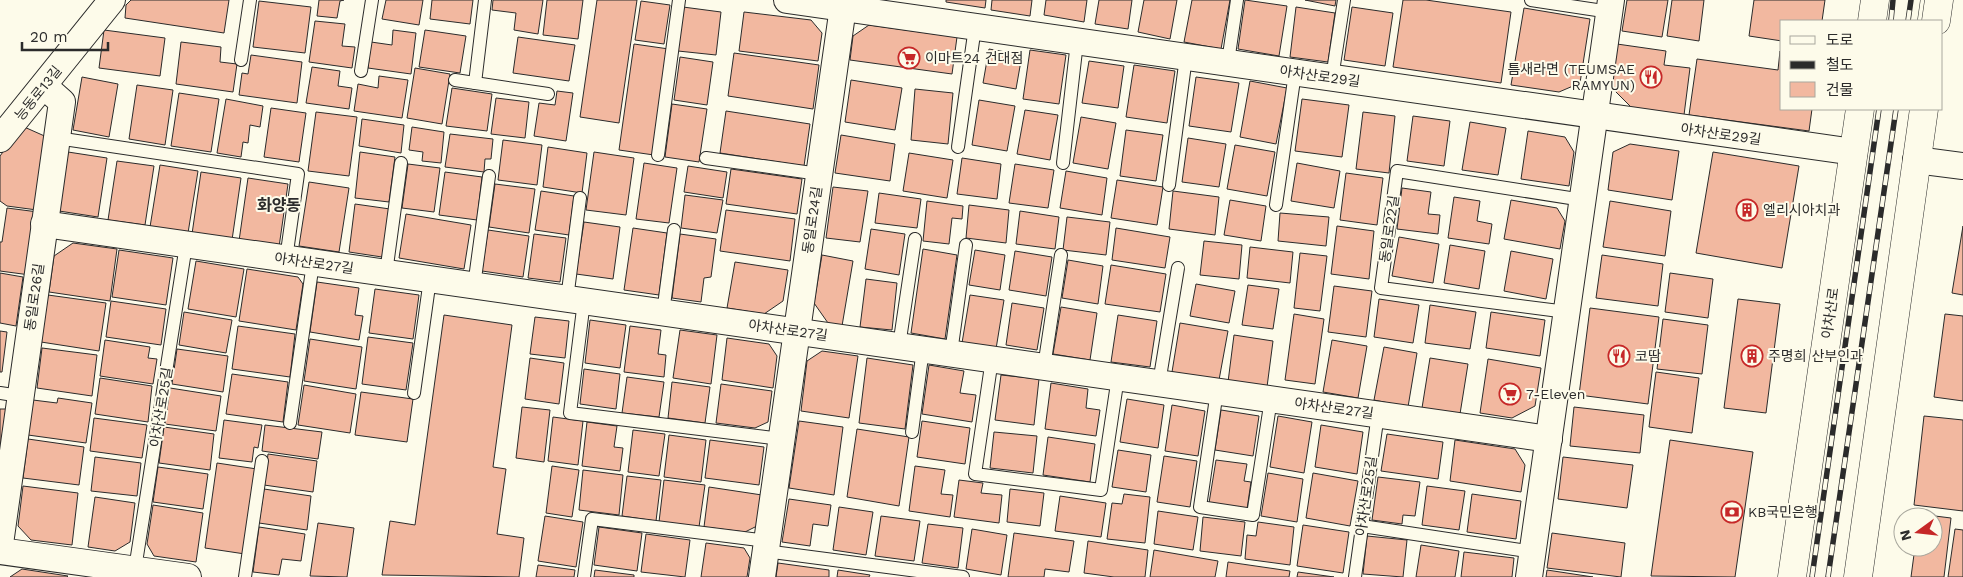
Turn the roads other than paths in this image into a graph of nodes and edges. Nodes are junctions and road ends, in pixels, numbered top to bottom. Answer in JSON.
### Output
{"nodes":[{"id":1,"x":112,"y":0,"type":"edge"},
{"id":2,"x":250,"y":0,"type":"edge"},
{"id":3,"x":372,"y":0,"type":"edge"},
{"id":4,"x":485,"y":0,"type":"edge"},
{"id":5,"x":679,"y":0,"type":"edge"},
{"id":6,"x":787,"y":0,"type":"edge"},
{"id":7,"x":1237,"y":0,"type":"edge"},
{"id":8,"x":1344,"y":0,"type":"edge"},
{"id":9,"x":1531,"y":0,"type":"edge"},
{"id":10,"x":1876,"y":0,"type":"edge"},
{"id":11,"x":1906,"y":0,"type":"edge"},
{"id":12,"x":1939,"y":0,"type":"edge"},
{"id":13,"x":843,"y":4,"type":"edge"},
{"id":14,"x":1610,"y":6,"type":"edge"},
{"id":15,"x":1872,"y":20,"type":"edge"},
{"id":16,"x":1903,"y":20,"type":"edge"},
{"id":17,"x":1936,"y":20,"type":"edge"},
{"id":18,"x":975,"y":27,"type":"junction"},
{"id":19,"x":1078,"y":42,"type":"junction"},
{"id":20,"x":1186,"y":57,"type":"junction"},
{"id":21,"x":241,"y":60,"type":"dead end"},
{"id":22,"x":1228,"y":62,"type":"junction"},
{"id":23,"x":362,"y":71,"type":"dead end"},
{"id":24,"x":1296,"y":73,"type":"junction"},
{"id":25,"x":1332,"y":78,"type":"junction"},
{"id":26,"x":455,"y":80,"type":"dead end"},
{"id":27,"x":474,"y":83,"type":"junction"},
{"id":28,"x":44,"y":86,"type":"junction"},
{"id":29,"x":548,"y":94,"type":"dead end"},
{"id":30,"x":1860,"y":110,"type":"edge"},
{"id":31,"x":1924,"y":110,"type":"edge"},
{"id":32,"x":1595,"y":116,"type":"junction"},
{"id":33,"x":57,"y":138,"type":"junction"},
{"id":34,"x":0,"y":139,"type":"edge"},
{"id":35,"x":958,"y":147,"type":"dead end"},
{"id":36,"x":1854,"y":152,"type":"junction"},
{"id":37,"x":658,"y":155,"type":"dead end"},
{"id":38,"x":706,"y":158,"type":"dead end"},
{"id":39,"x":1916,"y":160,"type":"junction"},
{"id":40,"x":401,"y":163,"type":"dead end"},
{"id":41,"x":1063,"y":163,"type":"dead end"},
{"id":42,"x":1963,"y":166,"type":"edge"},
{"id":43,"x":819,"y":174,"type":"junction"},
{"id":44,"x":489,"y":176,"type":"dead end"},
{"id":45,"x":1169,"y":184,"type":"dead end"},
{"id":46,"x":580,"y":198,"type":"dead end"},
{"id":47,"x":1583,"y":200,"type":"junction"},
{"id":48,"x":1276,"y":205,"type":"dead end"},
{"id":49,"x":44,"y":224,"type":"junction"},
{"id":50,"x":674,"y":230,"type":"dead end"},
{"id":51,"x":915,"y":239,"type":"dead end"},
{"id":52,"x":186,"y":245,"type":"junction"},
{"id":53,"x":966,"y":245,"type":"dead end"},
{"id":54,"x":1061,"y":255,"type":"dead end"},
{"id":55,"x":286,"y":259,"type":"junction"},
{"id":56,"x":314,"y":263,"type":"junction"},
{"id":57,"x":1178,"y":268,"type":"dead end"},
{"id":58,"x":386,"y":273,"type":"junction"},
{"id":59,"x":430,"y":279,"type":"junction"},
{"id":60,"x":474,"y":286,"type":"junction"},
{"id":61,"x":575,"y":300,"type":"junction"},
{"id":62,"x":663,"y":312,"type":"junction"},
{"id":63,"x":1567,"y":312,"type":"junction"},
{"id":64,"x":796,"y":332,"type":"junction"},
{"id":65,"x":911,"y":348,"type":"junction"},
{"id":66,"x":951,"y":353,"type":"junction"},
{"id":67,"x":992,"y":359,"type":"junction"},
{"id":68,"x":1044,"y":367,"type":"junction"},
{"id":69,"x":1118,"y":377,"type":"junction"},
{"id":70,"x":1159,"y":383,"type":"junction"},
{"id":71,"x":1217,"y":392,"type":"junction"},
{"id":72,"x":414,"y":393,"type":"dead end"},
{"id":73,"x":10,"y":395,"type":"edge"},
{"id":74,"x":1271,"y":399,"type":"junction"},
{"id":75,"x":1378,"y":414,"type":"junction"},
{"id":76,"x":290,"y":423,"type":"dead end"},
{"id":77,"x":912,"y":432,"type":"dead end"},
{"id":78,"x":781,"y":439,"type":"junction"},
{"id":79,"x":1549,"y":439,"type":"junction"},
{"id":80,"x":262,"y":461,"type":"dead end"},
{"id":81,"x":2,"y":516,"type":"edge"},
{"id":82,"x":1362,"y":526,"type":"junction"},
{"id":83,"x":0,"y":544,"type":"edge"},
{"id":84,"x":766,"y":546,"type":"junction"},
{"id":85,"x":0,"y":551,"type":"edge"},
{"id":86,"x":1533,"y":552,"type":"junction"},
{"id":87,"x":135,"y":570,"type":"junction"},
{"id":88,"x":188,"y":577,"type":"edge"},
{"id":89,"x":245,"y":577,"type":"edge"},
{"id":90,"x":584,"y":577,"type":"edge"},
{"id":91,"x":762,"y":577,"type":"edge"},
{"id":92,"x":963,"y":577,"type":"edge"},
{"id":93,"x":1355,"y":577,"type":"edge"},
{"id":94,"x":1529,"y":577,"type":"edge"},
{"id":95,"x":1792,"y":577,"type":"edge"},
{"id":96,"x":1858,"y":577,"type":"edge"}],
"edges":[{"from":1,"to":28,"type":"street","name":"능동로13길"},
{"from":2,"to":21,"type":"lane"},
{"from":3,"to":23,"type":"lane"},
{"from":4,"to":27,"type":"lane"},
{"from":5,"to":37,"type":"lane"},
{"from":6,"to":13,"type":"street","name":"아차산로29길"},
{"from":7,"to":22,"type":"lane"},
{"from":8,"to":25,"type":"lane"},
{"from":9,"to":14,"type":"lane"},
{"from":10,"to":15,"type":"main road"},
{"from":11,"to":16,"type":"main road"},
{"from":12,"to":17,"type":"main road"},
{"from":13,"to":18,"type":"street","name":"아차산로29길"},
{"from":13,"to":43,"type":"street","name":"동일로24길"},
{"from":14,"to":32,"type":"street"},
{"from":18,"to":19,"type":"street","name":"아차산로29길"},
{"from":18,"to":35,"type":"lane"},
{"from":19,"to":20,"type":"street","name":"아차산로29길"},
{"from":19,"to":41,"type":"lane"},
{"from":20,"to":22,"type":"street","name":"아차산로29길"},
{"from":20,"to":45,"type":"lane"},
{"from":22,"to":24,"type":"street","name":"아차산로29길"},
{"from":24,"to":25,"type":"street","name":"아차산로29길"},
{"from":24,"to":48,"type":"lane"},
{"from":25,"to":32,"type":"street","name":"아차산로29길"},
{"from":26,"to":27,"type":"lane"},
{"from":27,"to":29,"type":"lane"},
{"from":28,"to":33,"type":"street","name":"동일로26길"},
{"from":28,"to":34,"type":"street","name":"능동로13길"},
{"from":30,"to":36,"type":"main road","name":"아차산로"},
{"from":31,"to":39,"type":"main road"},
{"from":32,"to":36,"type":"street","name":"아차산로29길"},
{"from":32,"to":47,"type":"street"},
{"from":33,"to":49,"type":"street","name":"동일로26길"},
{"from":33,"to":55,"type":"lane"},
{"from":36,"to":95,"type":"main road","name":"아차산로"},
{"from":38,"to":43,"type":"lane"},
{"from":39,"to":42,"type":"street"},
{"from":39,"to":96,"type":"main road"},
{"from":40,"to":58,"type":"lane"},
{"from":43,"to":64,"type":"street","name":"동일로24길"},
{"from":44,"to":60,"type":"lane"},
{"from":46,"to":61,"type":"lane"},
{"from":47,"to":63,"type":"street"},
{"from":47,"to":63,"type":"lane","name":"동일로22길"},
{"from":49,"to":52,"type":"street","name":"아차산로27길"},
{"from":49,"to":73,"type":"street","name":"동일로26길"},
{"from":50,"to":62,"type":"lane"},
{"from":51,"to":65,"type":"lane"},
{"from":52,"to":55,"type":"street","name":"아차산로27길"},
{"from":52,"to":87,"type":"lane","name":"아차산로25길"},
{"from":53,"to":66,"type":"lane"},
{"from":54,"to":68,"type":"lane"},
{"from":55,"to":56,"type":"street","name":"아차산로27길"},
{"from":56,"to":58,"type":"street","name":"아차산로27길"},
{"from":56,"to":76,"type":"lane"},
{"from":57,"to":70,"type":"lane"},
{"from":58,"to":59,"type":"street","name":"아차산로27길"},
{"from":59,"to":60,"type":"street","name":"아차산로27길"},
{"from":59,"to":72,"type":"lane"},
{"from":60,"to":61,"type":"street","name":"아차산로27길"},
{"from":61,"to":62,"type":"street","name":"아차산로27길"},
{"from":61,"to":78,"type":"lane"},
{"from":62,"to":64,"type":"street","name":"아차산로27길"},
{"from":63,"to":79,"type":"street"},
{"from":64,"to":65,"type":"street","name":"아차산로27길"},
{"from":64,"to":78,"type":"street","name":"동일로24길"},
{"from":65,"to":66,"type":"street","name":"아차산로27길"},
{"from":65,"to":77,"type":"lane"},
{"from":66,"to":67,"type":"street","name":"아차산로27길"},
{"from":67,"to":68,"type":"street","name":"아차산로27길"},
{"from":67,"to":69,"type":"lane"},
{"from":68,"to":69,"type":"street","name":"아차산로27길"},
{"from":69,"to":70,"type":"street","name":"아차산로27길"},
{"from":70,"to":71,"type":"street","name":"아차산로27길"},
{"from":71,"to":74,"type":"street","name":"아차산로27길"},
{"from":71,"to":74,"type":"lane"},
{"from":73,"to":81,"type":"street","name":"동일로26길"},
{"from":74,"to":75,"type":"street","name":"아차산로27길"},
{"from":75,"to":79,"type":"street","name":"아차산로27길"},
{"from":75,"to":82,"type":"lane","name":"아차산로25길"},
{"from":78,"to":84,"type":"street","name":"동일로24길"},
{"from":79,"to":86,"type":"street"},
{"from":80,"to":89,"type":"lane"},
{"from":81,"to":83,"type":"street","name":"동일로26길"},
{"from":82,"to":86,"type":"lane"},
{"from":82,"to":93,"type":"lane","name":"아차산로25길"},
{"from":84,"to":90,"type":"lane"},
{"from":84,"to":91,"type":"street","name":"동일로24길"},
{"from":84,"to":92,"type":"lane"},
{"from":85,"to":87,"type":"street"},
{"from":86,"to":94,"type":"street"},
{"from":87,"to":88,"type":"street"}]}
